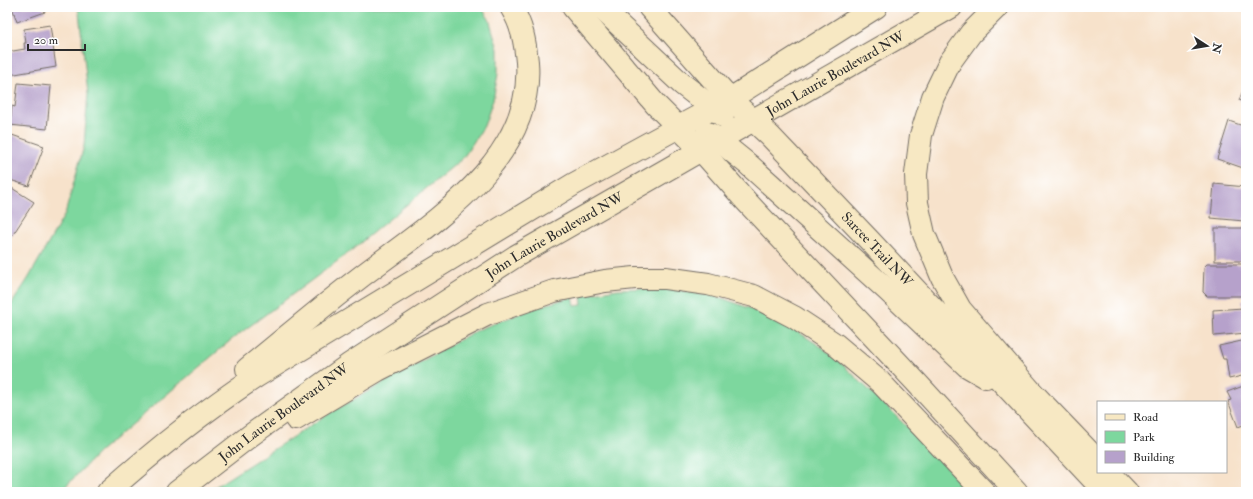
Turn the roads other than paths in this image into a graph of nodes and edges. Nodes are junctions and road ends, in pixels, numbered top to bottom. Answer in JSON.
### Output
{"nodes":[{"id":1,"x":511,"y":7,"type":"edge"},
{"id":2,"x":573,"y":7,"type":"edge"},
{"id":3,"x":600,"y":7,"type":"edge"},
{"id":4,"x":649,"y":7,"type":"edge"},
{"id":5,"x":876,"y":7,"type":"edge"},
{"id":6,"x":951,"y":7,"type":"edge"},
{"id":7,"x":997,"y":7,"type":"edge"},
{"id":8,"x":722,"y":103,"type":"junction"},
{"id":9,"x":754,"y":121,"type":"junction"},
{"id":10,"x":678,"y":127,"type":"junction"},
{"id":11,"x":710,"y":145,"type":"junction"},
{"id":12,"x":1011,"y":392,"type":"junction"},
{"id":13,"x":221,"y":400,"type":"junction"},
{"id":14,"x":251,"y":435,"type":"junction"},
{"id":15,"x":1097,"y":460,"type":"edge"},
{"id":16,"x":1109,"y":473,"type":"edge"},
{"id":17,"x":108,"y":492,"type":"edge"},
{"id":18,"x":177,"y":492,"type":"edge"},
{"id":19,"x":984,"y":492,"type":"edge"},
{"id":20,"x":1017,"y":492,"type":"edge"},
{"id":21,"x":1106,"y":492,"type":"edge"},
{"id":22,"x":1127,"y":492,"type":"edge"}],
"edges":[{"from":1,"to":13,"type":"main road"},
{"from":2,"to":10,"type":"main road"},
{"from":3,"to":8,"type":"main road"},
{"from":4,"to":8,"type":"main road"},
{"from":5,"to":8,"type":"main road"},
{"from":6,"to":9,"type":"main road","name":"John Laurie Boulevard NW"},
{"from":7,"to":15,"type":"main road"},
{"from":8,"to":9,"type":"main road"},
{"from":8,"to":10,"type":"main road"},
{"from":9,"to":11,"type":"main road","name":"John Laurie Boulevard NW"},
{"from":9,"to":12,"type":"main road","name":"Sarcee Trail NW"},
{"from":10,"to":11,"type":"main road"},
{"from":10,"to":13,"type":"main road"},
{"from":11,"to":12,"type":"main road"},
{"from":11,"to":14,"type":"main road","name":"John Laurie Boulevard NW"},
{"from":11,"to":20,"type":"main road"},
{"from":12,"to":21,"type":"main road","name":"Sarcee Trail NW"},
{"from":13,"to":17,"type":"main road"},
{"from":14,"to":18,"type":"main road","name":"John Laurie Boulevard NW"},
{"from":14,"to":19,"type":"main road"},
{"from":16,"to":22,"type":"main road"}]}
